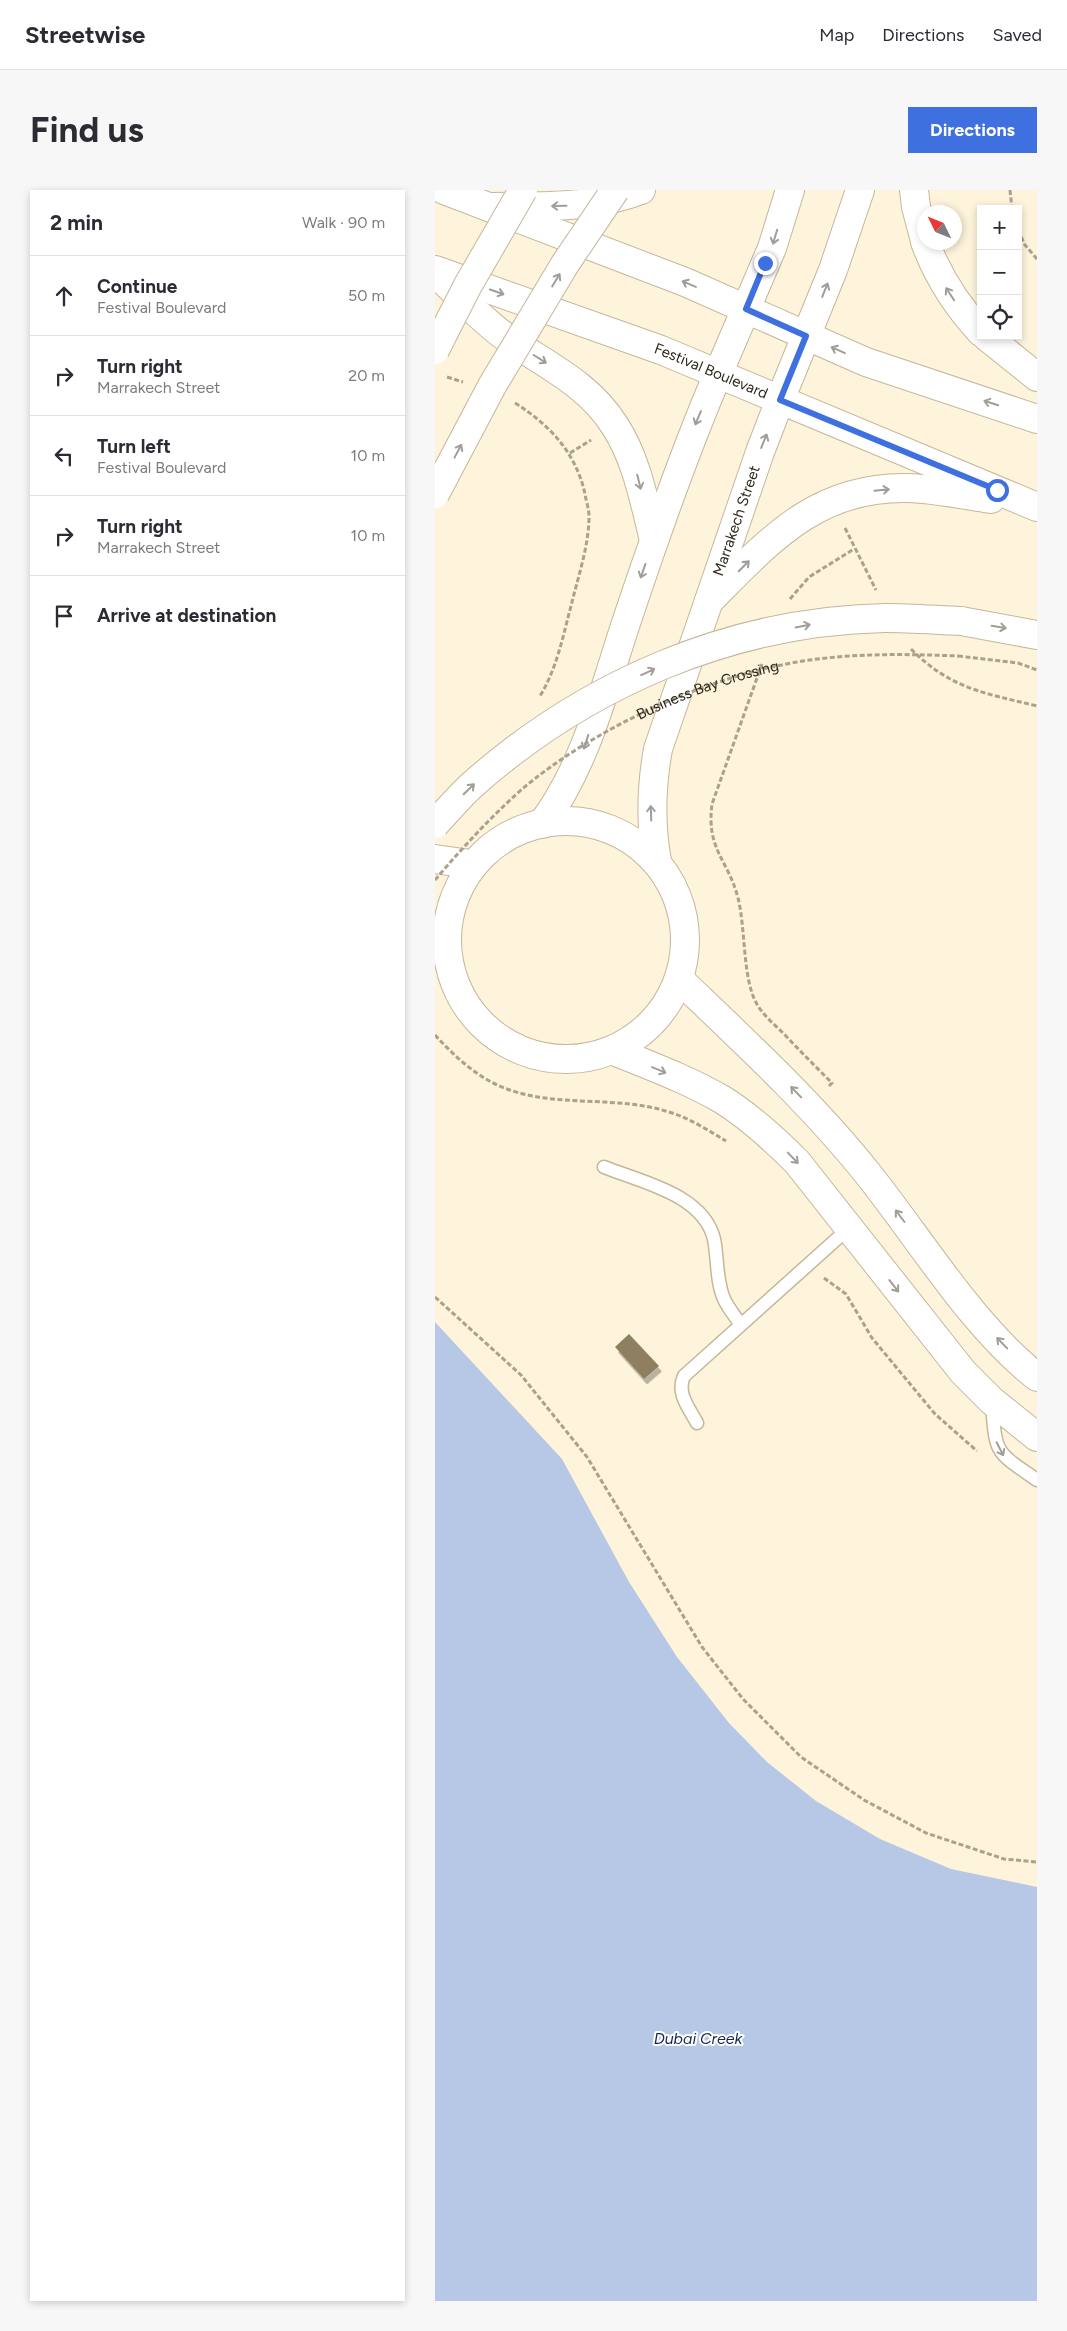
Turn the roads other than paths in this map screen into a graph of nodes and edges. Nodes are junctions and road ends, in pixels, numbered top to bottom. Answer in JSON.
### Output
{"nodes":[{"id":1,"x":444,"y":190,"type":"edge"},
{"id":2,"x":523,"y":190,"type":"edge"},
{"id":3,"x":615,"y":190,"type":"edge"},
{"id":4,"x":641,"y":190,"type":"edge"},
{"id":5,"x":790,"y":190,"type":"edge"},
{"id":6,"x":860,"y":190,"type":"edge"},
{"id":7,"x":914,"y":190,"type":"edge"},
{"id":8,"x":489,"y":207,"type":"junction"},
{"id":9,"x":917,"y":211,"type":"edge"},
{"id":10,"x":928,"y":250,"type":"edge"},
{"id":11,"x":435,"y":272,"type":"edge"},
{"id":12,"x":746,"y":309,"type":"junction"},
{"id":13,"x":977,"y":328,"type":"edge"},
{"id":14,"x":806,"y":336,"type":"junction"},
{"id":15,"x":991,"y":340,"type":"edge"},
{"id":16,"x":435,"y":350,"type":"edge"},
{"id":17,"x":718,"y":374,"type":"junction"},
{"id":18,"x":1037,"y":377,"type":"edge"},
{"id":19,"x":780,"y":400,"type":"junction"},
{"id":20,"x":1037,"y":419,"type":"edge"},
{"id":21,"x":435,"y":494,"type":"edge"},
{"id":22,"x":1034,"y":505,"type":"edge"},
{"id":23,"x":654,"y":540,"type":"junction"},
{"id":24,"x":709,"y":601,"type":"junction"},
{"id":25,"x":1037,"y":635,"type":"edge"},
{"id":26,"x":435,"y":824,"type":"edge"},
{"id":27,"x":542,"y":824,"type":"junction"},
{"id":28,"x":435,"y":859,"type":"edge"},
{"id":29,"x":657,"y":861,"type":"junction"},
{"id":30,"x":469,"y":864,"type":"junction"},
{"id":31,"x":443,"y":970,"type":"edge"},
{"id":32,"x":681,"y":981,"type":"junction"},
{"id":33,"x":614,"y":1050,"type":"junction"},
{"id":34,"x":604,"y":1167,"type":"dead end"},
{"id":35,"x":849,"y":1228,"type":"junction"},
{"id":36,"x":741,"y":1325,"type":"junction"},
{"id":37,"x":1037,"y":1377,"type":"edge"},
{"id":38,"x":992,"y":1401,"type":"junction"},
{"id":39,"x":697,"y":1423,"type":"dead end"},
{"id":40,"x":1037,"y":1438,"type":"edge"},
{"id":41,"x":1037,"y":1480,"type":"edge"}],
"edges":[{"from":1,"to":8,"type":"main road"},
{"from":2,"to":16,"type":"main road","bridge":true},
{"from":21,"to":3,"type":"main road","one_way":true,"bridge":true},
{"from":4,"to":8,"type":"main road","one_way":true},
{"from":5,"to":12,"type":"main road","one_way":true},
{"from":14,"to":6,"type":"main road","name":"Marrakech Street","one_way":true},
{"from":7,"to":9,"type":"main road"},
{"from":12,"to":8,"type":"main road","one_way":true},
{"from":13,"to":10,"type":"main road","one_way":true},
{"from":11,"to":17,"type":"main road","name":"Festival Boulevard","one_way":true},
{"from":11,"to":23,"type":"main road","one_way":true},
{"from":12,"to":14,"type":"main road"},
{"from":12,"to":17,"type":"main road"},
{"from":14,"to":19,"type":"main road","name":"Marrakech Street"},
{"from":20,"to":14,"type":"main road","one_way":true},
{"from":15,"to":18,"type":"main road"},
{"from":17,"to":19,"type":"main road","name":"Festival Boulevard"},
{"from":17,"to":23,"type":"main road","one_way":true},
{"from":19,"to":22,"type":"main road","name":"Festival Boulevard"},
{"from":24,"to":19,"type":"main road","name":"Marrakech Street","one_way":true},
{"from":24,"to":22,"type":"main road","one_way":true},
{"from":23,"to":27,"type":"main road","one_way":true},
{"from":29,"to":24,"type":"main road","name":"Marrakech Street","one_way":true},
{"from":26,"to":25,"type":"main road","one_way":true,"bridge":true},
{"from":27,"to":29,"type":"main road"},
{"from":27,"to":30,"type":"main road"},
{"from":28,"to":30,"type":"main road"},
{"from":29,"to":32,"type":"main road"},
{"from":30,"to":31,"type":"main road"},
{"from":31,"to":33,"type":"main road"},
{"from":32,"to":33,"type":"main road"},
{"from":37,"to":32,"type":"main road","one_way":true},
{"from":33,"to":35,"type":"main road","one_way":true},
{"from":34,"to":36,"type":"lane"},
{"from":35,"to":36,"type":"lane"},
{"from":35,"to":38,"type":"main road","one_way":true},
{"from":36,"to":39,"type":"lane"},
{"from":38,"to":40,"type":"main road"},
{"from":38,"to":41,"type":"lane","one_way":true}]}
